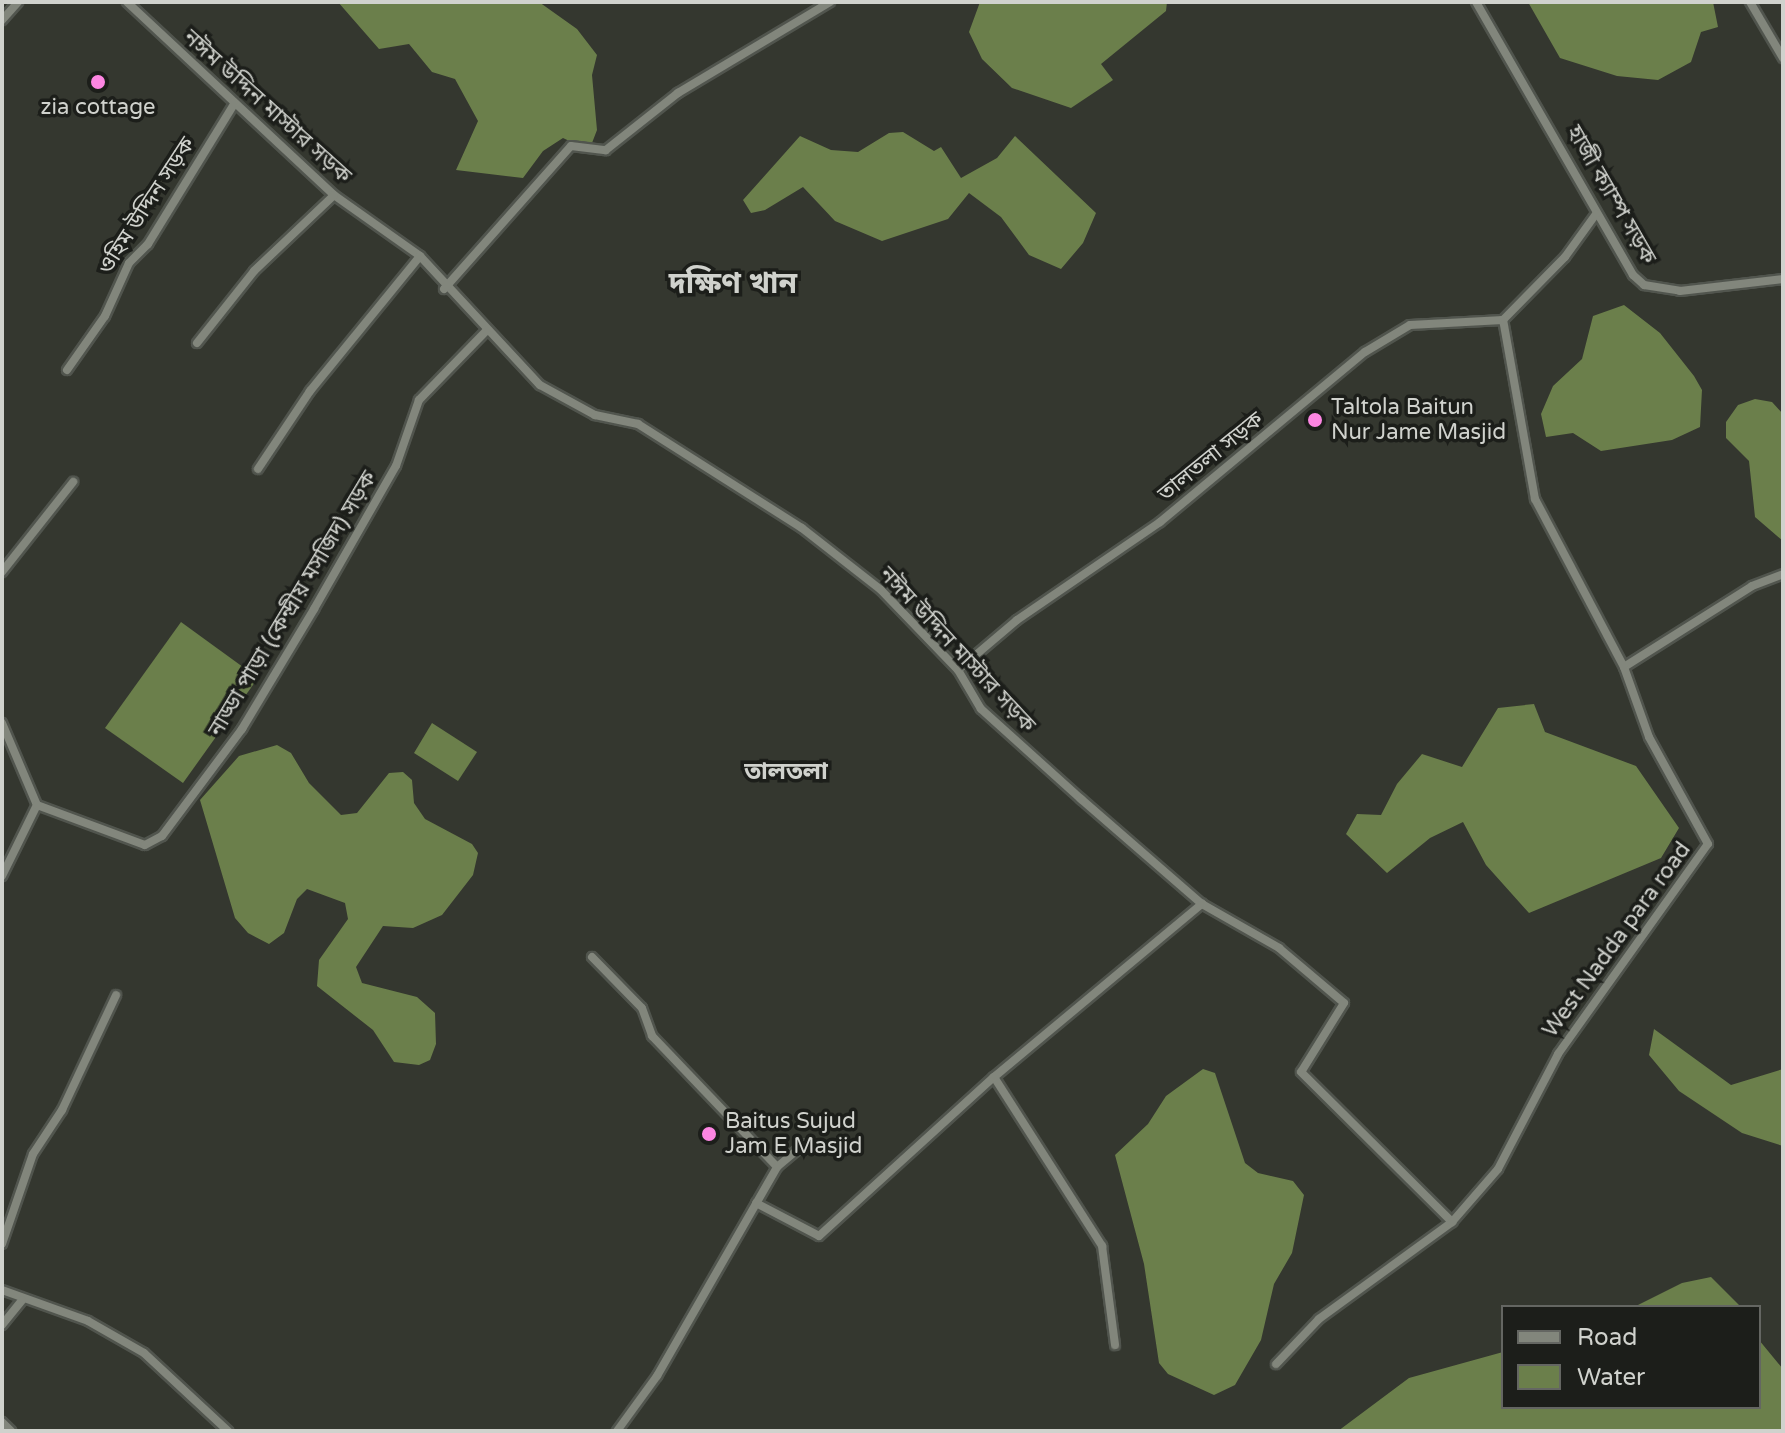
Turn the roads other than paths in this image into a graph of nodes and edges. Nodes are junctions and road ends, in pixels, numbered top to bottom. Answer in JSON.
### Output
{"nodes":[{"id":1,"x":18,"y":2,"type":"edge"},
{"id":2,"x":127,"y":2,"type":"edge"},
{"id":3,"x":830,"y":2,"type":"edge"},
{"id":4,"x":1476,"y":2,"type":"edge"},
{"id":5,"x":1750,"y":2,"type":"edge"},
{"id":6,"x":2,"y":20,"type":"edge"},
{"id":7,"x":1783,"y":58,"type":"edge"},
{"id":8,"x":234,"y":104,"type":"junction"},
{"id":9,"x":334,"y":195,"type":"junction"},
{"id":10,"x":1596,"y":214,"type":"junction"},
{"id":11,"x":420,"y":256,"type":"junction"},
{"id":12,"x":1783,"y":279,"type":"edge"},
{"id":13,"x":444,"y":289,"type":"junction"},
{"id":14,"x":1503,"y":320,"type":"junction"},
{"id":15,"x":487,"y":330,"type":"junction"},
{"id":16,"x":197,"y":343,"type":"dead end"},
{"id":17,"x":67,"y":370,"type":"dead end"},
{"id":18,"x":258,"y":469,"type":"dead end"},
{"id":19,"x":73,"y":482,"type":"dead end"},
{"id":20,"x":2,"y":572,"type":"edge"},
{"id":21,"x":1783,"y":574,"type":"edge"},
{"id":22,"x":1624,"y":667,"type":"junction"},
{"id":23,"x":958,"y":670,"type":"junction"},
{"id":24,"x":2,"y":723,"type":"edge"},
{"id":25,"x":37,"y":805,"type":"junction"},
{"id":26,"x":2,"y":876,"type":"edge"},
{"id":27,"x":1202,"y":904,"type":"junction"},
{"id":28,"x":592,"y":957,"type":"dead end"},
{"id":29,"x":116,"y":995,"type":"dead end"},
{"id":30,"x":994,"y":1077,"type":"junction"},
{"id":31,"x":804,"y":1144,"type":"dead end"},
{"id":32,"x":777,"y":1167,"type":"junction"},
{"id":33,"x":756,"y":1203,"type":"junction"},
{"id":34,"x":1452,"y":1222,"type":"junction"},
{"id":35,"x":2,"y":1244,"type":"edge"},
{"id":36,"x":2,"y":1290,"type":"edge"},
{"id":37,"x":22,"y":1300,"type":"junction"},
{"id":38,"x":2,"y":1325,"type":"edge"},
{"id":39,"x":1115,"y":1345,"type":"dead end"},
{"id":40,"x":1276,"y":1364,"type":"dead end"},
{"id":41,"x":2,"y":1422,"type":"edge"},
{"id":42,"x":11,"y":1431,"type":"edge"},
{"id":43,"x":228,"y":1431,"type":"edge"},
{"id":44,"x":617,"y":1431,"type":"edge"}],
"edges":[{"from":1,"to":6,"type":"street"},
{"from":2,"to":8,"type":"street","name":"নঈম উদ্দিন মাস্টার সড়ক"},
{"from":3,"to":13,"type":"street"},
{"from":4,"to":10,"type":"street","name":"হাজী ক্যাম্প সড়ক"},
{"from":5,"to":7,"type":"street"},
{"from":8,"to":9,"type":"street","name":"নঈম উদ্দিন মাস্টার সড়ক"},
{"from":8,"to":17,"type":"street","name":"ওহিম উদ্দিন সড়ক"},
{"from":9,"to":11,"type":"street","name":"নঈম উদ্দিন মাস্টার সড়ক"},
{"from":9,"to":16,"type":"street"},
{"from":10,"to":12,"type":"street","name":"হাজী ক্যাম্প সড়ক"},
{"from":10,"to":14,"type":"street"},
{"from":11,"to":13,"type":"street","name":"নঈম উদ্দিন মাস্টার সড়ক"},
{"from":11,"to":18,"type":"street"},
{"from":13,"to":15,"type":"street","name":"নঈম উদ্দিন মাস্টার সড়ক"},
{"from":14,"to":22,"type":"street","name":"West Nadda para road"},
{"from":14,"to":23,"type":"street","name":"তালতলা সড়ক"},
{"from":15,"to":23,"type":"street","name":"নঈম উদ্দিন মাস্টার সড়ক"},
{"from":15,"to":25,"type":"street","name":"নাড্ডা পাড়া (কেন্দ্রীয় মসজিদ) সড়ক"},
{"from":19,"to":20,"type":"street"},
{"from":21,"to":22,"type":"street"},
{"from":22,"to":34,"type":"street","name":"West Nadda para road"},
{"from":23,"to":27,"type":"street","name":"নঈম উদ্দিন মাস্টার সড়ক"},
{"from":24,"to":25,"type":"street"},
{"from":25,"to":26,"type":"street"},
{"from":27,"to":30,"type":"street"},
{"from":27,"to":34,"type":"street","name":"নঈম উদ্দিন মাস্টার সড়ক"},
{"from":28,"to":32,"type":"street"},
{"from":29,"to":35,"type":"street"},
{"from":30,"to":33,"type":"street"},
{"from":30,"to":39,"type":"street"},
{"from":31,"to":32,"type":"street"},
{"from":32,"to":33,"type":"street"},
{"from":33,"to":44,"type":"street"},
{"from":34,"to":40,"type":"street"},
{"from":36,"to":37,"type":"street"},
{"from":37,"to":38,"type":"street"},
{"from":37,"to":43,"type":"street"},
{"from":41,"to":42,"type":"street"}]}
